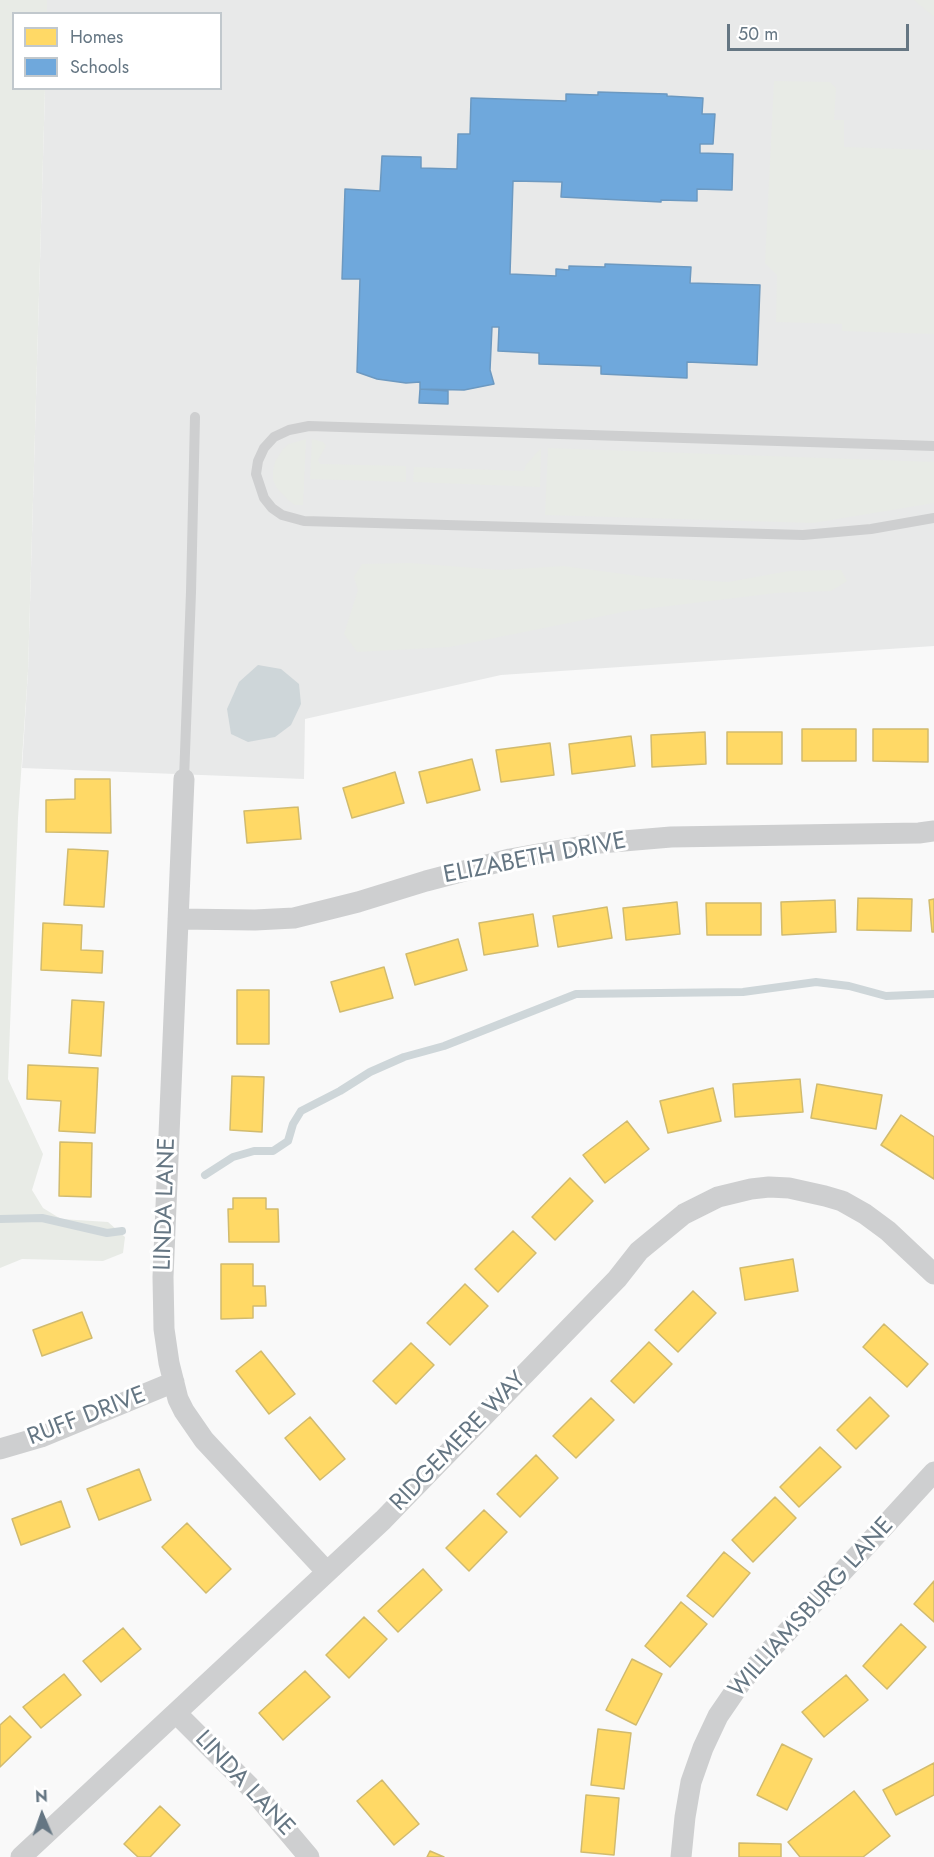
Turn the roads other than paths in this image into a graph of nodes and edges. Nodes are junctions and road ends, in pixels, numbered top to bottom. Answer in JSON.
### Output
{"nodes":[{"id":1,"x":195,"y":417,"type":"dead end"},
{"id":2,"x":934,"y":446,"type":"edge"},
{"id":3,"x":934,"y":518,"type":"edge"},
{"id":4,"x":184,"y":779,"type":"joint"},
{"id":5,"x":934,"y":831,"type":"edge"},
{"id":6,"x":178,"y":919,"type":"junction"},
{"id":7,"x":934,"y":1274,"type":"edge"},
{"id":8,"x":174,"y":1382,"type":"junction"},
{"id":9,"x":0,"y":1449,"type":"edge"},
{"id":10,"x":934,"y":1473,"type":"edge"},
{"id":11,"x":327,"y":1572,"type":"junction"},
{"id":12,"x":176,"y":1713,"type":"junction"},
{"id":13,"x":21,"y":1857,"type":"edge"},
{"id":14,"x":309,"y":1857,"type":"edge"},
{"id":15,"x":681,"y":1857,"type":"edge"}],
"edges":[{"from":1,"to":4,"type":"lane"},
{"from":2,"to":3,"type":"lane"},
{"from":4,"to":6,"type":"street","name":"LINDA LANE"},
{"from":5,"to":6,"type":"street","name":"ELIZABETH DRIVE"},
{"from":6,"to":8,"type":"street","name":"LINDA LANE"},
{"from":7,"to":11,"type":"street","name":"RIDGEMERE WAY"},
{"from":8,"to":9,"type":"street","name":"RUFF DRIVE"},
{"from":8,"to":11,"type":"street","name":"LINDA LANE"},
{"from":10,"to":15,"type":"street","name":"WILLIAMSBURG LANE"},
{"from":11,"to":12,"type":"street","name":"RIDGEMERE WAY"},
{"from":12,"to":13,"type":"street","name":"RIDGEMERE WAY"},
{"from":12,"to":14,"type":"street","name":"LINDA LANE"}]}
